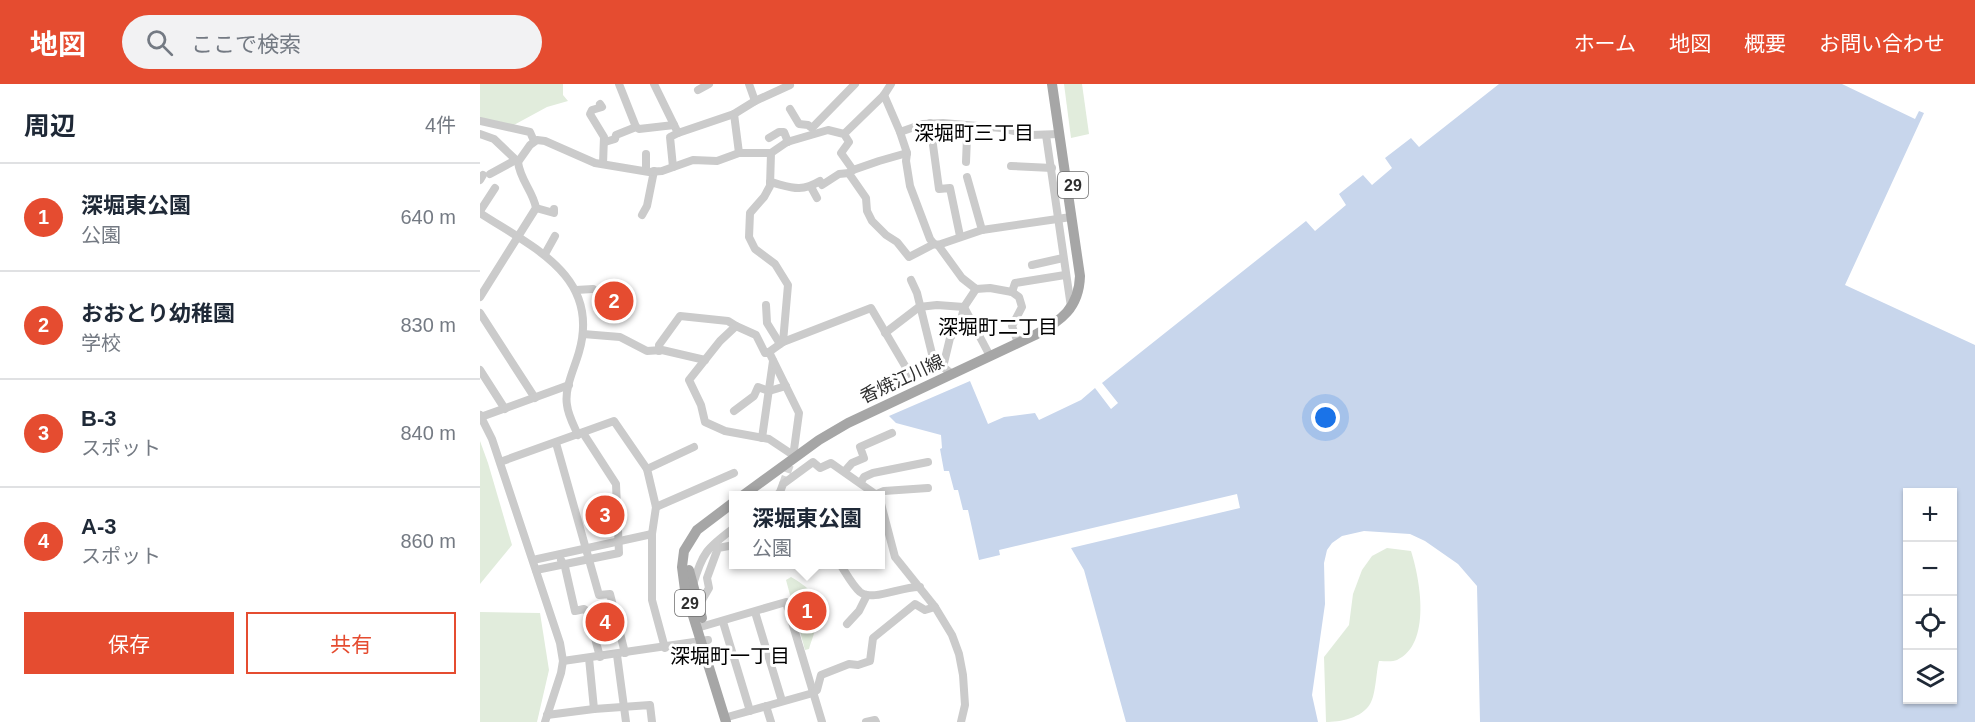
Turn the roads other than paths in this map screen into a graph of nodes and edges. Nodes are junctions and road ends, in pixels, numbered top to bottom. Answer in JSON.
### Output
{"nodes":[{"id":1,"x":620,"y":84,"type":"edge"},
{"id":2,"x":654,"y":84,"type":"edge"},
{"id":3,"x":710,"y":84,"type":"edge"},
{"id":4,"x":749,"y":84,"type":"edge"},
{"id":5,"x":855,"y":84,"type":"edge"},
{"id":6,"x":891,"y":84,"type":"edge"},
{"id":7,"x":1053,"y":84,"type":"edge"},
{"id":8,"x":1059,"y":84,"type":"edge"},
{"id":9,"x":790,"y":85,"type":"edge"},
{"id":10,"x":698,"y":90,"type":"dead end"},
{"id":11,"x":884,"y":96,"type":"junction"},
{"id":12,"x":755,"y":101,"type":"junction"},
{"id":13,"x":600,"y":104,"type":"dead end"},
{"id":14,"x":790,"y":110,"type":"dead end"},
{"id":15,"x":734,"y":114,"type":"junction"},
{"id":16,"x":480,"y":121,"type":"edge"},
{"id":17,"x":930,"y":123,"type":"junction"},
{"id":18,"x":970,"y":126,"type":"junction"},
{"id":19,"x":636,"y":127,"type":"junction"},
{"id":20,"x":676,"y":129,"type":"junction"},
{"id":21,"x":900,"y":132,"type":"junction"},
{"id":22,"x":480,"y":134,"type":"edge"},
{"id":23,"x":1059,"y":134,"type":"junction"},
{"id":24,"x":844,"y":135,"type":"junction"},
{"id":25,"x":1046,"y":135,"type":"junction"},
{"id":26,"x":491,"y":138,"type":"junction"},
{"id":27,"x":769,"y":138,"type":"dead end"},
{"id":28,"x":534,"y":141,"type":"junction"},
{"id":29,"x":605,"y":142,"type":"junction"},
{"id":30,"x":788,"y":142,"type":"junction"},
{"id":31,"x":485,"y":146,"type":"dead end"},
{"id":32,"x":739,"y":153,"type":"junction"},
{"id":33,"x":771,"y":153,"type":"junction"},
{"id":34,"x":907,"y":153,"type":"junction"},
{"id":35,"x":646,"y":154,"type":"dead end"},
{"id":36,"x":516,"y":162,"type":"junction"},
{"id":37,"x":966,"y":162,"type":"dead end"},
{"id":38,"x":603,"y":164,"type":"junction"},
{"id":39,"x":1011,"y":166,"type":"dead end"},
{"id":40,"x":673,"y":167,"type":"junction"},
{"id":41,"x":650,"y":171,"type":"junction"},
{"id":42,"x":851,"y":171,"type":"junction"},
{"id":43,"x":1052,"y":172,"type":"junction"},
{"id":44,"x":1065,"y":175,"type":"junction"},
{"id":45,"x":484,"y":177,"type":"edge"},
{"id":46,"x":968,"y":177,"type":"dead end"},
{"id":47,"x":770,"y":182,"type":"junction"},
{"id":48,"x":811,"y":187,"type":"junction"},
{"id":49,"x":495,"y":188,"type":"dead end"},
{"id":50,"x":817,"y":198,"type":"dead end"},
{"id":51,"x":536,"y":208,"type":"junction"},
{"id":52,"x":554,"y":209,"type":"dead end"},
{"id":53,"x":480,"y":212,"type":"edge"},
{"id":54,"x":642,"y":215,"type":"dead end"},
{"id":55,"x":1066,"y":218,"type":"junction"},
{"id":56,"x":982,"y":230,"type":"junction"},
{"id":57,"x":555,"y":236,"type":"dead end"},
{"id":58,"x":960,"y":237,"type":"junction"},
{"id":59,"x":518,"y":238,"type":"junction"},
{"id":60,"x":936,"y":245,"type":"junction"},
{"id":61,"x":544,"y":254,"type":"junction"},
{"id":62,"x":1063,"y":258,"type":"junction"},
{"id":63,"x":1032,"y":265,"type":"dead end"},
{"id":64,"x":1065,"y":275,"type":"junction"},
{"id":65,"x":911,"y":280,"type":"dead end"},
{"id":66,"x":1083,"y":286,"type":"junction"},
{"id":67,"x":483,"y":287,"type":"edge"},
{"id":68,"x":593,"y":289,"type":"dead end"},
{"id":69,"x":976,"y":289,"type":"junction"},
{"id":70,"x":576,"y":290,"type":"junction"},
{"id":71,"x":1012,"y":292,"type":"junction"},
{"id":72,"x":480,"y":297,"type":"edge"},
{"id":73,"x":766,"y":304,"type":"dead end"},
{"id":74,"x":919,"y":307,"type":"junction"},
{"id":75,"x":964,"y":308,"type":"junction"},
{"id":76,"x":480,"y":313,"type":"edge"},
{"id":77,"x":1070,"y":314,"type":"junction"},
{"id":78,"x":736,"y":326,"type":"junction"},
{"id":79,"x":885,"y":333,"type":"junction"},
{"id":80,"x":583,"y":334,"type":"junction"},
{"id":81,"x":781,"y":343,"type":"junction"},
{"id":82,"x":1018,"y":343,"type":"junction"},
{"id":83,"x":659,"y":351,"type":"junction"},
{"id":84,"x":771,"y":356,"type":"junction"},
{"id":85,"x":990,"y":356,"type":"junction"},
{"id":86,"x":705,"y":360,"type":"junction"},
{"id":87,"x":944,"y":369,"type":"junction"},
{"id":88,"x":480,"y":370,"type":"edge"},
{"id":89,"x":569,"y":385,"type":"junction"},
{"id":90,"x":786,"y":386,"type":"junction"},
{"id":91,"x":769,"y":391,"type":"junction"},
{"id":92,"x":535,"y":398,"type":"junction"},
{"id":93,"x":906,"y":398,"type":"junction"},
{"id":94,"x":505,"y":409,"type":"junction"},
{"id":95,"x":734,"y":411,"type":"dead end"},
{"id":96,"x":873,"y":414,"type":"junction"},
{"id":97,"x":481,"y":416,"type":"edge"},
{"id":98,"x":892,"y":433,"type":"dead end"},
{"id":99,"x":580,"y":434,"type":"junction"},
{"id":100,"x":762,"y":438,"type":"junction"},
{"id":101,"x":556,"y":443,"type":"junction"},
{"id":102,"x":694,"y":447,"type":"dead end"},
{"id":103,"x":500,"y":462,"type":"junction"},
{"id":104,"x":928,"y":462,"type":"dead end"},
{"id":105,"x":647,"y":469,"type":"junction"},
{"id":106,"x":845,"y":471,"type":"junction"},
{"id":107,"x":734,"y":473,"type":"dead end"},
{"id":108,"x":861,"y":482,"type":"junction"},
{"id":109,"x":927,"y":488,"type":"dead end"},
{"id":110,"x":748,"y":491,"type":"edge"},
{"id":111,"x":760,"y":491,"type":"edge"},
{"id":112,"x":780,"y":491,"type":"edge"},
{"id":113,"x":872,"y":491,"type":"edge"},
{"id":114,"x":884,"y":491,"type":"edge"},
{"id":115,"x":729,"y":506,"type":"edge"},
{"id":116,"x":656,"y":507,"type":"junction"},
{"id":117,"x":729,"y":514,"type":"edge"},
{"id":118,"x":885,"y":520,"type":"edge"},
{"id":119,"x":729,"y":532,"type":"edge"},
{"id":120,"x":652,"y":534,"type":"junction"},
{"id":121,"x":617,"y":542,"type":"junction"},
{"id":122,"x":729,"y":546,"type":"edge"},
{"id":123,"x":586,"y":549,"type":"junction"},
{"id":124,"x":558,"y":554,"type":"junction"},
{"id":125,"x":589,"y":559,"type":"junction"},
{"id":126,"x":533,"y":560,"type":"junction"},
{"id":127,"x":562,"y":564,"type":"junction"},
{"id":128,"x":843,"y":569,"type":"edge"},
{"id":129,"x":536,"y":570,"type":"junction"},
{"id":130,"x":689,"y":588,"type":"junction"},
{"id":131,"x":920,"y":588,"type":"junction"},
{"id":132,"x":867,"y":595,"type":"junction"},
{"id":133,"x":697,"y":601,"type":"junction"},
{"id":134,"x":935,"y":607,"type":"junction"},
{"id":135,"x":755,"y":612,"type":"junction"},
{"id":136,"x":723,"y":622,"type":"junction"},
{"id":137,"x":847,"y":624,"type":"dead end"},
{"id":138,"x":701,"y":627,"type":"junction"},
{"id":139,"x":705,"y":641,"type":"junction"},
{"id":140,"x":665,"y":648,"type":"junction"},
{"id":141,"x":621,"y":654,"type":"junction"},
{"id":142,"x":600,"y":657,"type":"junction"},
{"id":143,"x":589,"y":658,"type":"junction"},
{"id":144,"x":563,"y":661,"type":"junction"},
{"id":145,"x":813,"y":693,"type":"junction"},
{"id":146,"x":782,"y":701,"type":"junction"},
{"id":147,"x":766,"y":706,"type":"junction"},
{"id":148,"x":624,"y":707,"type":"junction"},
{"id":149,"x":594,"y":709,"type":"junction"},
{"id":150,"x":750,"y":711,"type":"junction"},
{"id":151,"x":546,"y":718,"type":"edge"},
{"id":152,"x":728,"y":720,"type":"edge"},
{"id":153,"x":626,"y":722,"type":"edge"},
{"id":154,"x":652,"y":722,"type":"edge"},
{"id":155,"x":771,"y":722,"type":"edge"},
{"id":156,"x":822,"y":722,"type":"edge"},
{"id":157,"x":866,"y":722,"type":"edge"},
{"id":158,"x":876,"y":722,"type":"edge"},
{"id":159,"x":961,"y":722,"type":"edge"}],
"edges":[{"from":1,"to":19,"type":"street"},
{"from":2,"to":20,"type":"street"},
{"from":3,"to":10,"type":"street"},
{"from":4,"to":12,"type":"street"},
{"from":5,"to":14,"type":"street"},
{"from":6,"to":11,"type":"street"},
{"from":7,"to":23,"type":"main road","number":"29"},
{"from":8,"to":66,"type":"main road","number":"29"},
{"from":9,"to":12,"type":"street"},
{"from":11,"to":21,"type":"street"},
{"from":11,"to":24,"type":"street"},
{"from":12,"to":15,"type":"street"},
{"from":13,"to":29,"type":"street"},
{"from":15,"to":20,"type":"street"},
{"from":15,"to":32,"type":"street"},
{"from":16,"to":28,"type":"street"},
{"from":17,"to":18,"type":"street"},
{"from":17,"to":21,"type":"street"},
{"from":17,"to":58,"type":"street"},
{"from":18,"to":25,"type":"street"},
{"from":18,"to":37,"type":"street"},
{"from":19,"to":20,"type":"street"},
{"from":19,"to":29,"type":"street"},
{"from":20,"to":40,"type":"street"},
{"from":21,"to":34,"type":"street"},
{"from":22,"to":26,"type":"street"},
{"from":23,"to":25,"type":"street"},
{"from":23,"to":44,"type":"main road","number":"29"},
{"from":24,"to":30,"type":"street"},
{"from":24,"to":42,"type":"street"},
{"from":25,"to":43,"type":"street"},
{"from":26,"to":31,"type":"street"},
{"from":26,"to":36,"type":"street"},
{"from":27,"to":30,"type":"street"},
{"from":28,"to":36,"type":"street"},
{"from":28,"to":38,"type":"street"},
{"from":29,"to":38,"type":"street"},
{"from":30,"to":33,"type":"street"},
{"from":32,"to":33,"type":"street"},
{"from":32,"to":40,"type":"street"},
{"from":33,"to":47,"type":"street"},
{"from":34,"to":42,"type":"street"},
{"from":34,"to":60,"type":"street"},
{"from":35,"to":41,"type":"street"},
{"from":36,"to":45,"type":"street"},
{"from":36,"to":51,"type":"street"},
{"from":38,"to":41,"type":"street"},
{"from":39,"to":43,"type":"street"},
{"from":40,"to":41,"type":"street"},
{"from":41,"to":54,"type":"street"},
{"from":42,"to":48,"type":"street"},
{"from":42,"to":60,"type":"street"},
{"from":43,"to":44,"type":"street"},
{"from":43,"to":55,"type":"street"},
{"from":44,"to":55,"type":"main road","number":"29"},
{"from":46,"to":56,"type":"street"},
{"from":47,"to":48,"type":"street"},
{"from":47,"to":81,"type":"street"},
{"from":48,"to":50,"type":"street"},
{"from":49,"to":53,"type":"street"},
{"from":51,"to":52,"type":"street"},
{"from":51,"to":59,"type":"street"},
{"from":53,"to":59,"type":"street"},
{"from":55,"to":56,"type":"street"},
{"from":55,"to":62,"type":"street"},
{"from":55,"to":66,"type":"main road","number":"29"},
{"from":56,"to":58,"type":"street"},
{"from":57,"to":61,"type":"street"},
{"from":58,"to":60,"type":"street"},
{"from":59,"to":61,"type":"street"},
{"from":59,"to":67,"type":"street"},
{"from":60,"to":69,"type":"street"},
{"from":61,"to":70,"type":"street"},
{"from":62,"to":63,"type":"street"},
{"from":62,"to":64,"type":"street"},
{"from":64,"to":71,"type":"street"},
{"from":64,"to":77,"type":"street"},
{"from":65,"to":74,"type":"street"},
{"from":66,"to":77,"type":"main road","number":"29"},
{"from":67,"to":72,"type":"street"},
{"from":68,"to":70,"type":"street"},
{"from":69,"to":71,"type":"street"},
{"from":69,"to":75,"type":"street"},
{"from":70,"to":80,"type":"street"},
{"from":71,"to":82,"type":"street"},
{"from":73,"to":81,"type":"street"},
{"from":74,"to":75,"type":"street"},
{"from":74,"to":79,"type":"street"},
{"from":74,"to":87,"type":"street"},
{"from":75,"to":85,"type":"street"},
{"from":75,"to":87,"type":"street"},
{"from":76,"to":92,"type":"street"},
{"from":77,"to":82,"type":"main road","name":"香焼江川線"},
{"from":77,"to":93,"type":"main road","name":"香焼江川線"},
{"from":78,"to":83,"type":"street"},
{"from":78,"to":84,"type":"street"},
{"from":78,"to":86,"type":"street"},
{"from":79,"to":81,"type":"street"},
{"from":79,"to":87,"type":"street"},
{"from":80,"to":83,"type":"street"},
{"from":80,"to":89,"type":"street"},
{"from":81,"to":84,"type":"street"},
{"from":82,"to":85,"type":"main road","name":"香焼江川線"},
{"from":83,"to":86,"type":"street"},
{"from":84,"to":90,"type":"street"},
{"from":84,"to":91,"type":"street"},
{"from":85,"to":87,"type":"main road","name":"香焼江川線"},
{"from":86,"to":100,"type":"street"},
{"from":87,"to":93,"type":"main road","name":"香焼江川線"},
{"from":88,"to":94,"type":"street"},
{"from":89,"to":92,"type":"street"},
{"from":89,"to":99,"type":"street"},
{"from":90,"to":91,"type":"street"},
{"from":90,"to":100,"type":"street"},
{"from":91,"to":95,"type":"street"},
{"from":91,"to":100,"type":"street"},
{"from":92,"to":94,"type":"street"},
{"from":93,"to":96,"type":"main road","name":"香焼江川線"},
{"from":94,"to":97,"type":"street"},
{"from":96,"to":110,"type":"main road","name":"香焼江川線"},
{"from":96,"to":111,"type":"main road","name":"香焼江川線"},
{"from":97,"to":103,"type":"street"},
{"from":98,"to":106,"type":"street"},
{"from":99,"to":101,"type":"street"},
{"from":99,"to":105,"type":"street"},
{"from":99,"to":121,"type":"street"},
{"from":101,"to":103,"type":"street"},
{"from":101,"to":123,"type":"street"},
{"from":102,"to":105,"type":"street"},
{"from":103,"to":126,"type":"street"},
{"from":104,"to":108,"type":"street"},
{"from":105,"to":116,"type":"street"},
{"from":106,"to":108,"type":"street"},
{"from":106,"to":112,"type":"street"},
{"from":107,"to":116,"type":"street"},
{"from":108,"to":113,"type":"street"},
{"from":109,"to":114,"type":"street"},
{"from":115,"to":130,"type":"main road","number":"29"},
{"from":116,"to":120,"type":"street"},
{"from":117,"to":130,"type":"main road","number":"29"},
{"from":118,"to":131,"type":"street"},
{"from":119,"to":130,"type":"street"},
{"from":120,"to":121,"type":"street"},
{"from":120,"to":140,"type":"street"},
{"from":121,"to":123,"type":"street"},
{"from":121,"to":125,"type":"street"},
{"from":122,"to":133,"type":"street"},
{"from":123,"to":124,"type":"street"},
{"from":123,"to":125,"type":"street"},
{"from":124,"to":126,"type":"street"},
{"from":124,"to":127,"type":"street"},
{"from":125,"to":127,"type":"street"},
{"from":125,"to":141,"type":"street"},
{"from":126,"to":129,"type":"street"},
{"from":127,"to":129,"type":"street"},
{"from":127,"to":142,"type":"street"},
{"from":128,"to":132,"type":"street"},
{"from":129,"to":144,"type":"street"},
{"from":130,"to":133,"type":"main road","number":"29"},
{"from":130,"to":138,"type":"main road","number":"29"},
{"from":131,"to":132,"type":"street"},
{"from":131,"to":134,"type":"street"},
{"from":132,"to":137,"type":"street"},
{"from":133,"to":138,"type":"main road","number":"29"},
{"from":134,"to":145,"type":"street"},
{"from":134,"to":159,"type":"street"},
{"from":135,"to":136,"type":"street"},
{"from":135,"to":145,"type":"street"},
{"from":135,"to":146,"type":"street"},
{"from":136,"to":138,"type":"street"},
{"from":136,"to":150,"type":"street"},
{"from":138,"to":139,"type":"main road","number":"29"},
{"from":139,"to":140,"type":"street"},
{"from":139,"to":152,"type":"main road","number":"29"},
{"from":140,"to":141,"type":"street"},
{"from":141,"to":142,"type":"street"},
{"from":141,"to":148,"type":"street"},
{"from":142,"to":143,"type":"street"},
{"from":143,"to":144,"type":"street"},
{"from":143,"to":149,"type":"street"},
{"from":144,"to":151,"type":"street"},
{"from":145,"to":146,"type":"street"},
{"from":145,"to":156,"type":"street"},
{"from":146,"to":147,"type":"street"},
{"from":147,"to":150,"type":"street"},
{"from":147,"to":155,"type":"street"},
{"from":148,"to":149,"type":"street"},
{"from":148,"to":153,"type":"street"},
{"from":148,"to":154,"type":"street"},
{"from":149,"to":151,"type":"street"},
{"from":150,"to":152,"type":"street"},
{"from":157,"to":158,"type":"street"}]}
